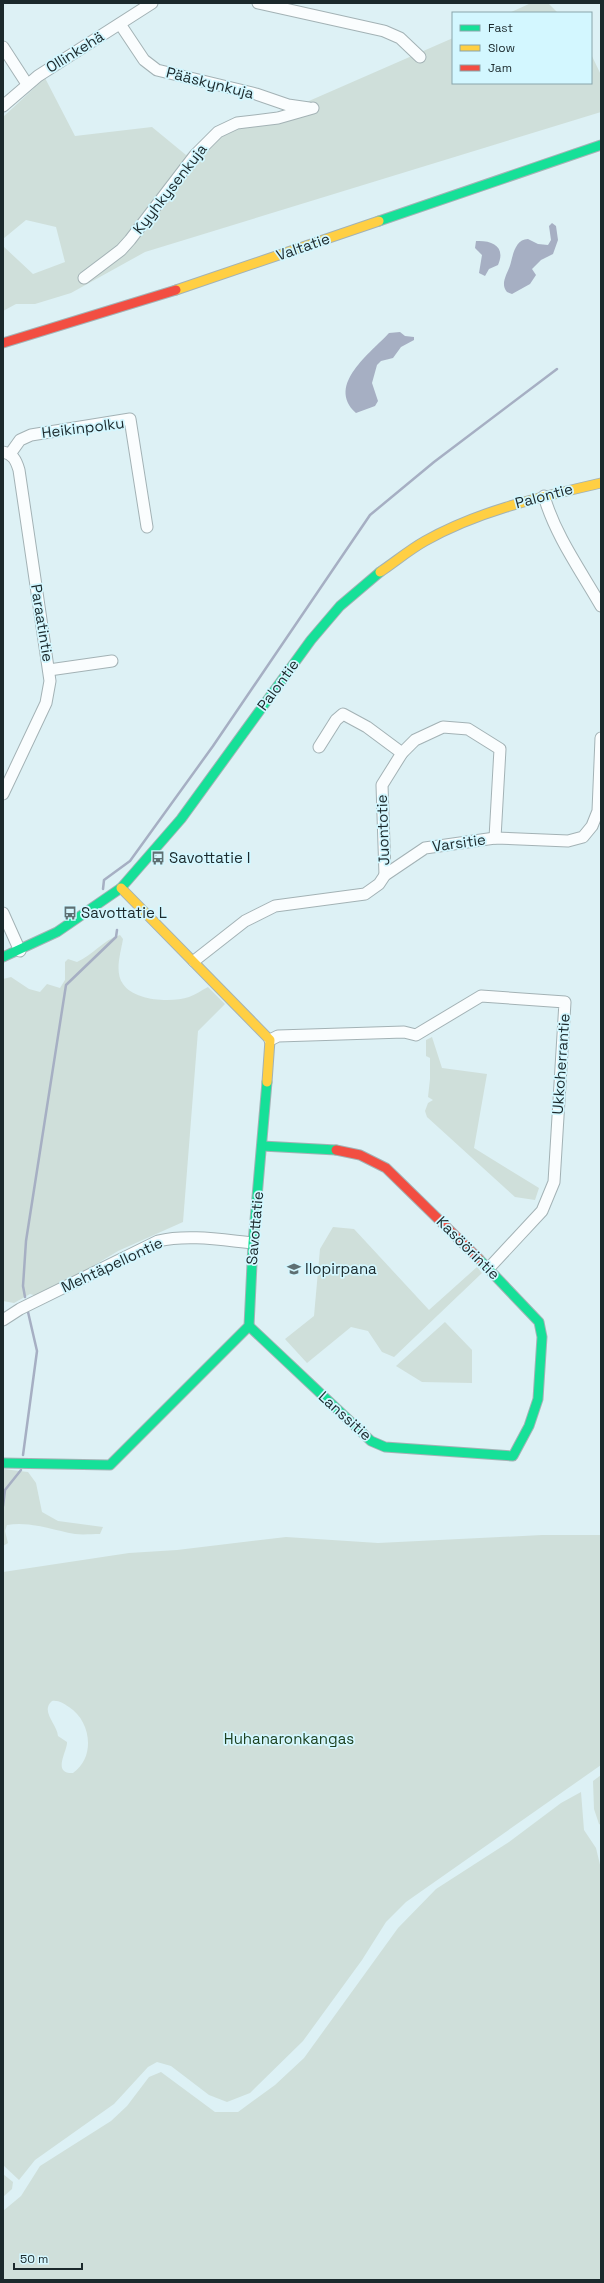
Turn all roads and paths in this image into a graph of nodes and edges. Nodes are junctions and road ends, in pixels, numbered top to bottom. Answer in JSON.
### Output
{"nodes":[{"id":1,"x":152,"y":3,"type":"edge"},
{"id":2,"x":258,"y":3,"type":"edge"},
{"id":3,"x":120,"y":24,"type":"junction"},
{"id":4,"x":3,"y":47,"type":"edge"},
{"id":5,"x":420,"y":57,"type":"dead end"},
{"id":6,"x":27,"y":84,"type":"junction"},
{"id":7,"x":3,"y":106,"type":"edge"},
{"id":8,"x":317,"y":108,"type":"joint"},
{"id":9,"x":601,"y":145,"type":"edge"},
{"id":10,"x":84,"y":278,"type":"dead end"},
{"id":11,"x":3,"y":343,"type":"edge"},
{"id":12,"x":6,"y":453,"type":"edge"},
{"id":13,"x":601,"y":483,"type":"edge"},
{"id":14,"x":544,"y":496,"type":"junction"},
{"id":15,"x":147,"y":527,"type":"dead end"},
{"id":16,"x":601,"y":606,"type":"edge"},
{"id":17,"x":112,"y":661,"type":"dead end"},
{"id":18,"x":49,"y":670,"type":"junction"},
{"id":19,"x":601,"y":738,"type":"edge"},
{"id":20,"x":319,"y":748,"type":"dead end"},
{"id":21,"x":402,"y":753,"type":"junction"},
{"id":22,"x":3,"y":794,"type":"edge"},
{"id":23,"x":495,"y":838,"type":"junction"},
{"id":24,"x":385,"y":875,"type":"junction"},
{"id":25,"x":121,"y":888,"type":"junction"},
{"id":26,"x":3,"y":913,"type":"edge"},
{"id":27,"x":20,"y":951,"type":"junction"},
{"id":28,"x":3,"y":957,"type":"edge"},
{"id":29,"x":194,"y":961,"type":"junction"},
{"id":30,"x":270,"y":1040,"type":"junction"},
{"id":31,"x":262,"y":1146,"type":"junction"},
{"id":32,"x":253,"y":1243,"type":"junction"},
{"id":33,"x":489,"y":1268,"type":"junction"},
{"id":34,"x":3,"y":1320,"type":"edge"},
{"id":35,"x":249,"y":1326,"type":"junction"},
{"id":36,"x":513,"y":1456,"type":"joint"},
{"id":37,"x":3,"y":1463,"type":"edge"}],
"edges":[{"from":1,"to":3,"type":"street","name":"Ollinkehä"},
{"from":2,"to":5,"type":"street"},
{"from":3,"to":6,"type":"street","name":"Ollinkehä"},
{"from":3,"to":8,"type":"street","name":"Pääskynkuja"},
{"from":4,"to":6,"type":"street"},
{"from":6,"to":7,"type":"street","name":"Ollinkehä"},
{"from":8,"to":10,"type":"street","name":"Kyyhkysenkuja"},
{"from":9,"to":11,"type":"main road","name":"Valtatie"},
{"from":12,"to":15,"type":"street","name":"Heikinpolku"},
{"from":12,"to":18,"type":"street","name":"Paraatintie"},
{"from":13,"to":14,"type":"main road","name":"Palontie"},
{"from":14,"to":16,"type":"street"},
{"from":14,"to":25,"type":"main road","name":"Palontie"},
{"from":17,"to":18,"type":"street"},
{"from":18,"to":22,"type":"street","name":"Paraatintie"},
{"from":19,"to":23,"type":"street","name":"Varsitie"},
{"from":20,"to":21,"type":"street"},
{"from":21,"to":23,"type":"street","name":"Juontotie"},
{"from":21,"to":24,"type":"street","name":"Juontotie"},
{"from":23,"to":24,"type":"street","name":"Varsitie"},
{"from":24,"to":29,"type":"street","name":"Varsitie"},
{"from":25,"to":27,"type":"main road","name":"Palontie"},
{"from":25,"to":29,"type":"main road"},
{"from":26,"to":27,"type":"street"},
{"from":27,"to":28,"type":"main road","name":"Palontie"},
{"from":29,"to":30,"type":"main road"},
{"from":30,"to":31,"type":"main road","name":"Savottatie"},
{"from":30,"to":33,"type":"street","name":"Ukkoherrantie"},
{"from":31,"to":32,"type":"main road","name":"Savottatie"},
{"from":31,"to":33,"type":"main road","name":"Kasöörintie"},
{"from":32,"to":34,"type":"street","name":"Mehtäpellontie"},
{"from":32,"to":35,"type":"main road","name":"Savottatie"},
{"from":33,"to":36,"type":"main road","name":"Kasöörintie"},
{"from":35,"to":36,"type":"main road","name":"Lanssitie"},
{"from":35,"to":37,"type":"main road"}]}
